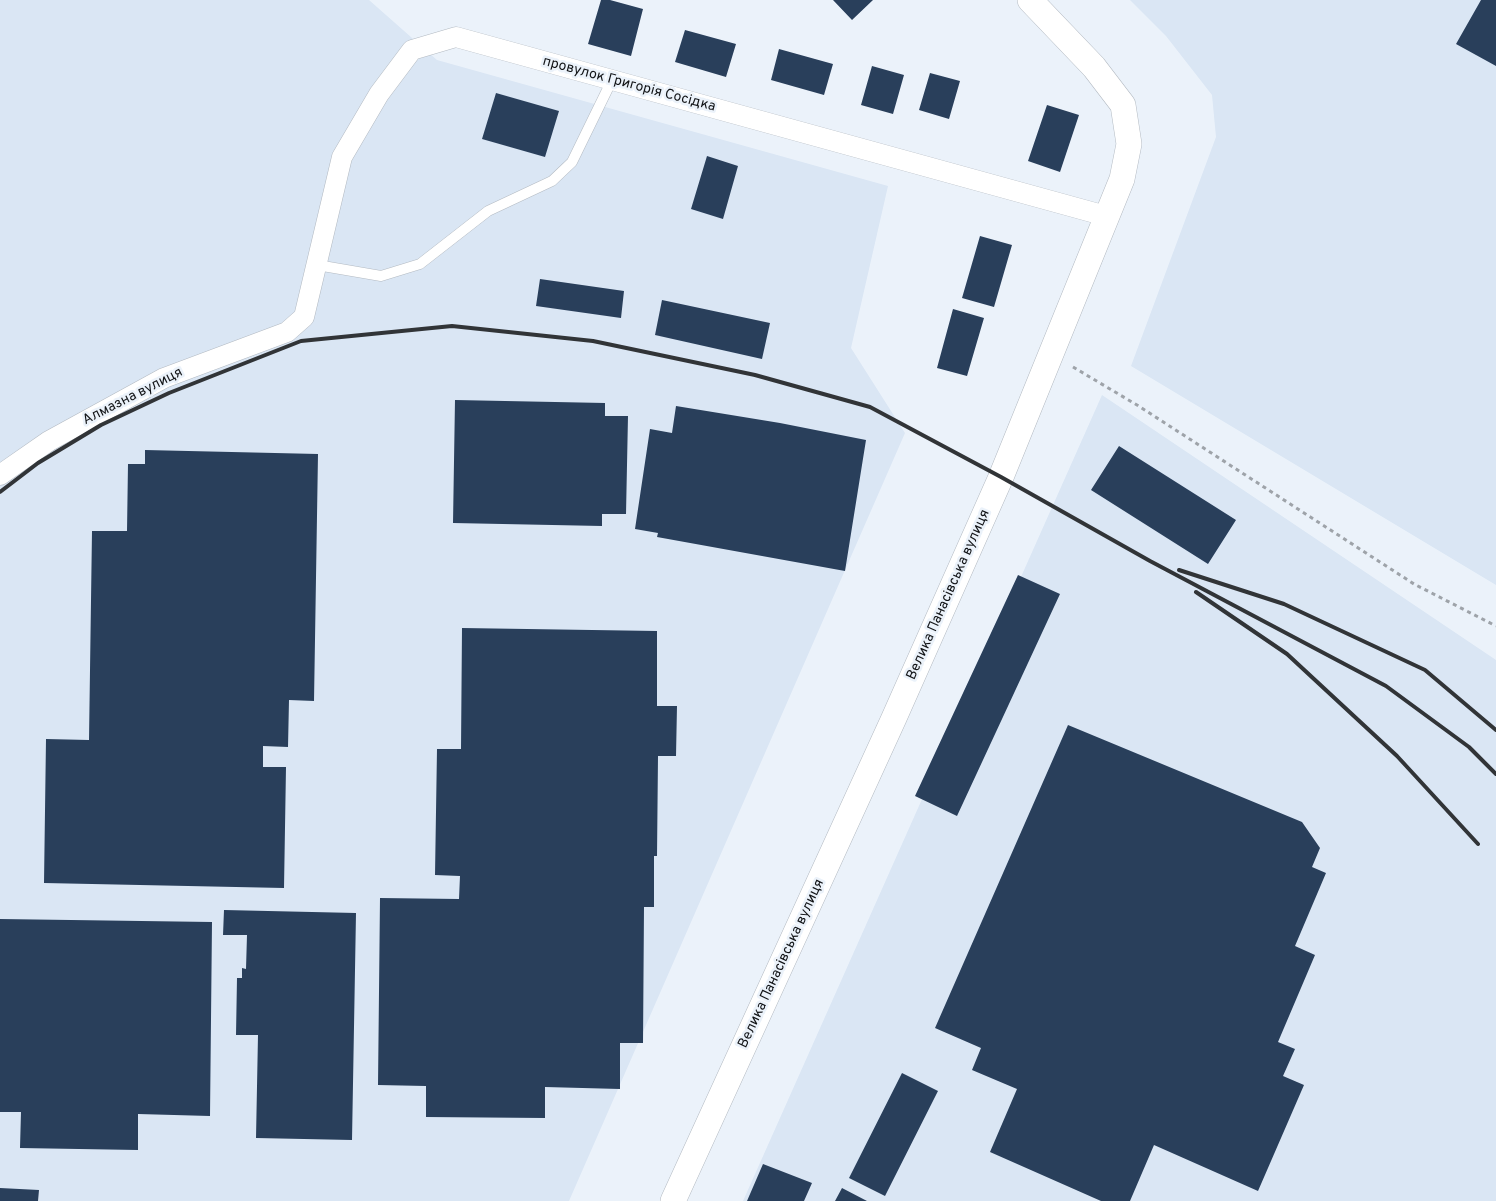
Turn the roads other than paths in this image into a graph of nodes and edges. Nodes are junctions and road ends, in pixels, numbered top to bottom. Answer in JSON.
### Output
{"nodes":[{"id":1,"x":1030,"y":0,"type":"edge"},
{"id":2,"x":612,"y":80,"type":"junction"},
{"id":3,"x":1106,"y":216,"type":"junction"},
{"id":4,"x":317,"y":264,"type":"junction"},
{"id":5,"x":310,"y":294,"type":"joint"},
{"id":6,"x":0,"y":475,"type":"edge"},
{"id":7,"x":673,"y":1201,"type":"edge"}],
"edges":[{"from":1,"to":3,"type":"street","name":"Велика Панасівська вулиця"},
{"from":2,"to":3,"type":"street","name":"провулок Григорія Сосідка"},
{"from":2,"to":4,"type":"lane"},
{"from":2,"to":4,"type":"street","name":"провулок Григорія Сосідка"},
{"from":3,"to":7,"type":"street","name":"Велика Панасівська вулиця"},
{"from":4,"to":5,"type":"street","name":"провулок Григорія Сосідка"},
{"from":5,"to":6,"type":"street","name":"Алмазна вулиця"}]}
